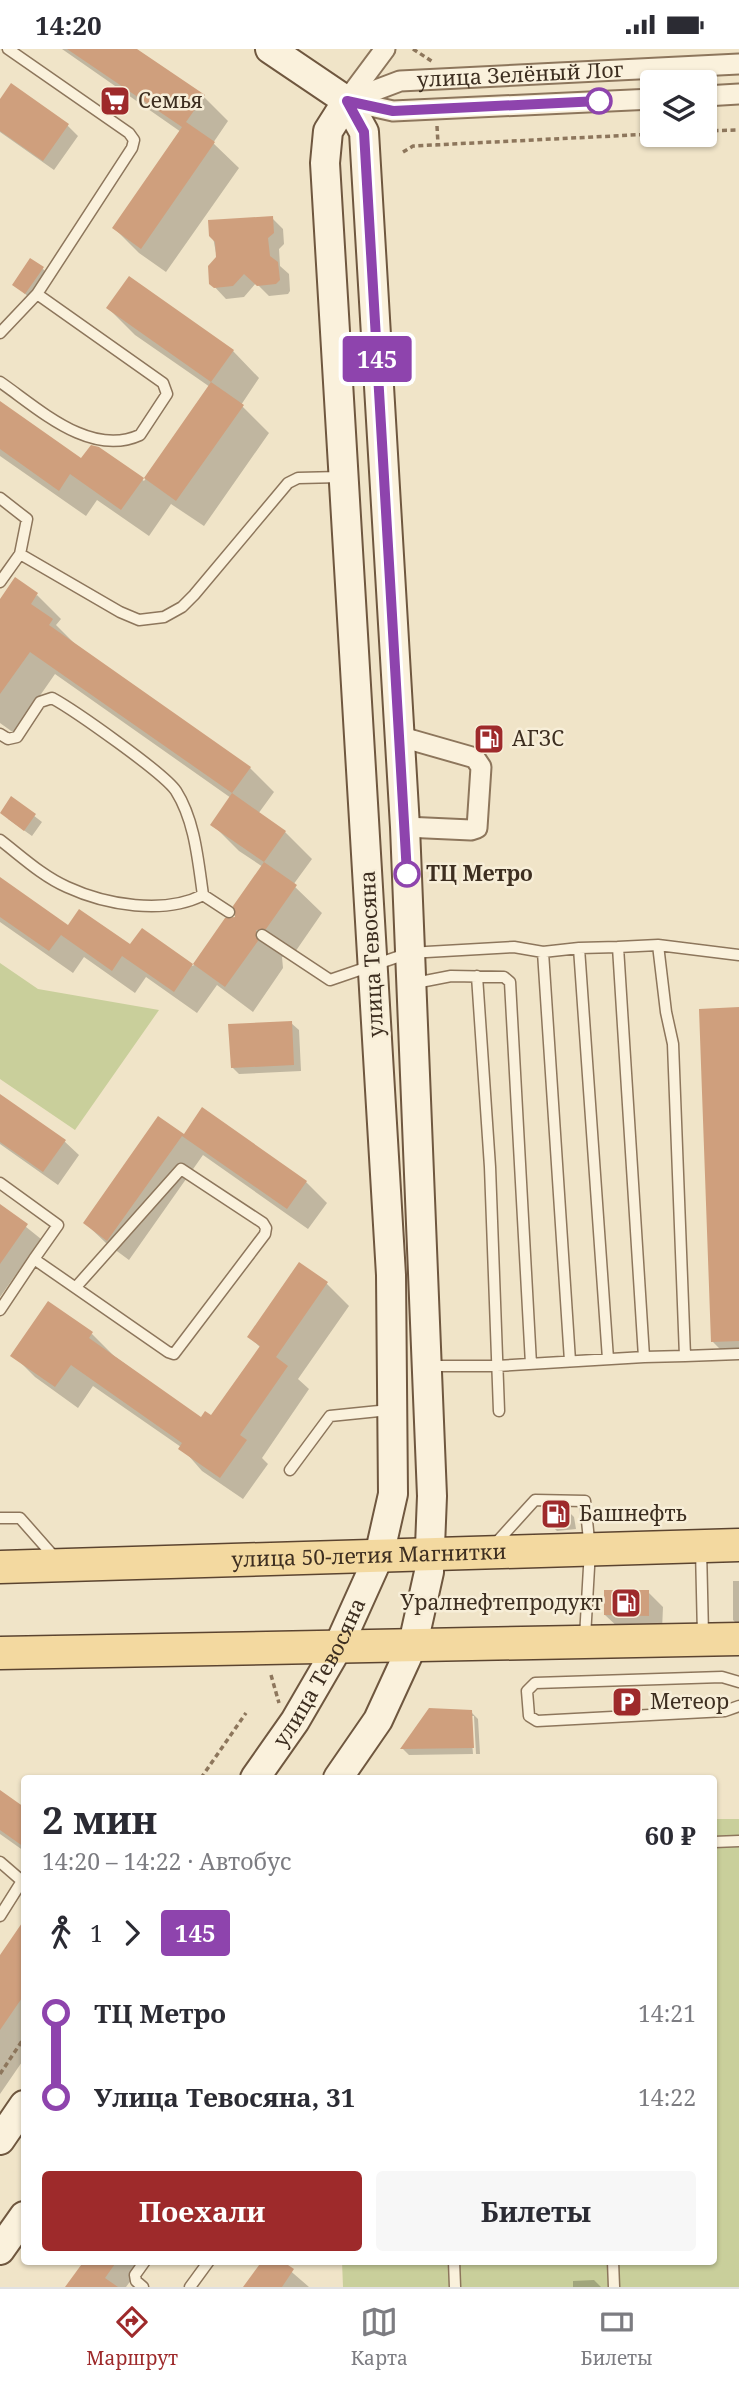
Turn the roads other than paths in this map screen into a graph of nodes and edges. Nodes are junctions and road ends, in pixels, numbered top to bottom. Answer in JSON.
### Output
{"nodes":[{"id":1,"x":8,"y":49,"type":"edge"},
{"id":2,"x":270,"y":49,"type":"edge"},
{"id":3,"x":385,"y":49,"type":"edge"},
{"id":4,"x":739,"y":64,"type":"edge"},
{"id":5,"x":739,"y":95,"type":"edge"},
{"id":6,"x":717,"y":96,"type":"edge"},
{"id":7,"x":640,"y":100,"type":"edge"},
{"id":8,"x":347,"y":101,"type":"junction"},
{"id":9,"x":37,"y":294,"type":"junction"},
{"id":10,"x":0,"y":333,"type":"edge"},
{"id":11,"x":0,"y":381,"type":"edge"},
{"id":12,"x":344,"y":476,"type":"junction"},
{"id":13,"x":0,"y":498,"type":"edge"},
{"id":14,"x":20,"y":554,"type":"junction"},
{"id":15,"x":0,"y":582,"type":"edge"},
{"id":16,"x":0,"y":734,"type":"edge"},
{"id":17,"x":398,"y":736,"type":"junction"},
{"id":18,"x":405,"y":827,"type":"junction"},
{"id":19,"x":0,"y":841,"type":"edge"},
{"id":20,"x":203,"y":895,"type":"junction"},
{"id":21,"x":229,"y":912,"type":"dead end"},
{"id":22,"x":262,"y":935,"type":"dead end"},
{"id":23,"x":658,"y":945,"type":"junction"},
{"id":24,"x":618,"y":947,"type":"junction"},
{"id":25,"x":579,"y":948,"type":"junction"},
{"id":26,"x":543,"y":952,"type":"junction"},
{"id":27,"x":410,"y":953,"type":"junction"},
{"id":28,"x":739,"y":955,"type":"edge"},
{"id":29,"x":373,"y":967,"type":"junction"},
{"id":30,"x":477,"y":976,"type":"junction"},
{"id":31,"x":411,"y":984,"type":"junction"},
{"id":32,"x":0,"y":1183,"type":"edge"},
{"id":33,"x":34,"y":1259,"type":"junction"},
{"id":34,"x":76,"y":1287,"type":"junction"},
{"id":35,"x":0,"y":1310,"type":"edge"},
{"id":36,"x":739,"y":1354,"type":"edge"},
{"id":37,"x":685,"y":1356,"type":"junction"},
{"id":38,"x":644,"y":1357,"type":"junction"},
{"id":39,"x":608,"y":1359,"type":"junction"},
{"id":40,"x":569,"y":1361,"type":"junction"},
{"id":41,"x":531,"y":1364,"type":"junction"},
{"id":42,"x":428,"y":1366,"type":"junction"},
{"id":43,"x":497,"y":1366,"type":"junction"},
{"id":44,"x":393,"y":1410,"type":"junction"},
{"id":45,"x":499,"y":1411,"type":"dead end"},
{"id":46,"x":290,"y":1470,"type":"dead end"},
{"id":47,"x":0,"y":1518,"type":"edge"},
{"id":48,"x":739,"y":1545,"type":"edge"},
{"id":49,"x":701,"y":1546,"type":"junction"},
{"id":50,"x":590,"y":1550,"type":"junction"},
{"id":51,"x":488,"y":1552,"type":"junction"},
{"id":52,"x":431,"y":1555,"type":"junction"},
{"id":53,"x":379,"y":1556,"type":"junction"},
{"id":54,"x":62,"y":1565,"type":"junction"},
{"id":55,"x":0,"y":1567,"type":"edge"},
{"id":56,"x":739,"y":1639,"type":"edge"},
{"id":57,"x":703,"y":1640,"type":"junction"},
{"id":58,"x":585,"y":1642,"type":"junction"},
{"id":59,"x":413,"y":1644,"type":"junction"},
{"id":60,"x":338,"y":1647,"type":"junction"},
{"id":61,"x":0,"y":1653,"type":"edge"},
{"id":62,"x":739,"y":1682,"type":"edge"},
{"id":63,"x":739,"y":1706,"type":"edge"},
{"id":64,"x":256,"y":1775,"type":"edge"},
{"id":65,"x":340,"y":1775,"type":"edge"},
{"id":66,"x":739,"y":1841,"type":"edge"},
{"id":67,"x":717,"y":1842,"type":"edge"},
{"id":68,"x":0,"y":1862,"type":"edge"},
{"id":69,"x":21,"y":1880,"type":"edge"},
{"id":70,"x":21,"y":1883,"type":"edge"},
{"id":71,"x":0,"y":1916,"type":"edge"},
{"id":72,"x":21,"y":2109,"type":"edge"},
{"id":73,"x":0,"y":2140,"type":"edge"},
{"id":74,"x":21,"y":2220,"type":"edge"},
{"id":75,"x":0,"y":2250,"type":"edge"},
{"id":76,"x":142,"y":2265,"type":"edge"},
{"id":77,"x":206,"y":2265,"type":"edge"},
{"id":78,"x":454,"y":2265,"type":"edge"},
{"id":79,"x":613,"y":2265,"type":"edge"},
{"id":80,"x":143,"y":2287,"type":"edge"},
{"id":81,"x":190,"y":2287,"type":"edge"},
{"id":82,"x":455,"y":2287,"type":"edge"},
{"id":83,"x":614,"y":2287,"type":"edge"}],
"edges":[{"from":1,"to":9,"type":"lane"},
{"from":2,"to":8,"type":"street","name":"улица Зелёный Лог"},
{"from":3,"to":8,"type":"street","name":"улица Тевосяна"},
{"from":4,"to":8,"type":"street","name":"улица Зелёный Лог"},
{"from":5,"to":6,"type":"street"},
{"from":7,"to":8,"type":"street","name":"улица Зелёный Лог"},
{"from":8,"to":12,"type":"street","name":"улица Тевосяна"},
{"from":8,"to":17,"type":"street","name":"улица Тевосяна"},
{"from":9,"to":10,"type":"lane"},
{"from":9,"to":11,"type":"lane"},
{"from":12,"to":14,"type":"lane"},
{"from":12,"to":29,"type":"street","name":"улица Тевосяна"},
{"from":13,"to":14,"type":"lane"},
{"from":14,"to":15,"type":"lane"},
{"from":16,"to":20,"type":"lane"},
{"from":17,"to":18,"type":"street","name":"улица Тевосяна"},
{"from":17,"to":18,"type":"street"},
{"from":18,"to":27,"type":"street","name":"улица Тевосяна"},
{"from":19,"to":20,"type":"lane"},
{"from":20,"to":21,"type":"lane"},
{"from":22,"to":29,"type":"lane"},
{"from":23,"to":24,"type":"lane"},
{"from":23,"to":28,"type":"lane"},
{"from":23,"to":37,"type":"lane"},
{"from":24,"to":25,"type":"lane"},
{"from":24,"to":38,"type":"lane"},
{"from":25,"to":26,"type":"lane"},
{"from":25,"to":39,"type":"lane"},
{"from":26,"to":27,"type":"lane"},
{"from":26,"to":40,"type":"lane"},
{"from":27,"to":29,"type":"lane"},
{"from":27,"to":31,"type":"street","name":"улица Тевосяна"},
{"from":29,"to":44,"type":"street","name":"улица Тевосяна"},
{"from":30,"to":31,"type":"lane"},
{"from":30,"to":41,"type":"lane"},
{"from":30,"to":43,"type":"lane"},
{"from":31,"to":42,"type":"street","name":"улица Тевосяна"},
{"from":32,"to":33,"type":"lane"},
{"from":33,"to":34,"type":"lane"},
{"from":33,"to":35,"type":"lane"},
{"from":34,"to":34,"type":"lane"},
{"from":36,"to":37,"type":"lane"},
{"from":37,"to":38,"type":"lane"},
{"from":38,"to":39,"type":"lane"},
{"from":39,"to":40,"type":"lane"},
{"from":40,"to":41,"type":"lane"},
{"from":41,"to":43,"type":"lane"},
{"from":42,"to":43,"type":"lane"},
{"from":42,"to":52,"type":"street","name":"улица Тевосяна"},
{"from":43,"to":45,"type":"lane"},
{"from":44,"to":46,"type":"lane"},
{"from":44,"to":53,"type":"street","name":"улица Тевосяна"},
{"from":47,"to":54,"type":"lane"},
{"from":48,"to":49,"type":"main road","name":"улица 50-летия Магнитки"},
{"from":49,"to":50,"type":"main road","name":"улица 50-летия Магнитки"},
{"from":49,"to":57,"type":"lane"},
{"from":50,"to":51,"type":"main road","name":"улица 50-летия Магнитки"},
{"from":50,"to":51,"type":"lane"},
{"from":50,"to":58,"type":"lane"},
{"from":51,"to":52,"type":"main road","name":"улица 50-летия Магнитки"},
{"from":52,"to":53,"type":"main road","name":"улица 50-летия Магнитки"},
{"from":52,"to":59,"type":"street","name":"улица Тевосяна"},
{"from":53,"to":54,"type":"main road","name":"улица 50-летия Магнитки"},
{"from":53,"to":60,"type":"street","name":"улица Тевосяна"},
{"from":54,"to":55,"type":"main road","name":"улица 50-летия Магнитки"},
{"from":56,"to":57,"type":"main road"},
{"from":57,"to":58,"type":"main road"},
{"from":58,"to":59,"type":"main road"},
{"from":59,"to":60,"type":"main road"},
{"from":59,"to":65,"type":"street","name":"улица Тевосяна"},
{"from":60,"to":61,"type":"main road"},
{"from":60,"to":64,"type":"street","name":"улица Тевосяна"},
{"from":62,"to":63,"type":"lane"},
{"from":66,"to":67,"type":"lane"},
{"from":68,"to":69,"type":"lane"},
{"from":70,"to":71,"type":"lane"},
{"from":72,"to":73,"type":"street"},
{"from":74,"to":75,"type":"street"},
{"from":76,"to":80,"type":"lane"},
{"from":77,"to":81,"type":"lane"},
{"from":78,"to":82,"type":"lane"},
{"from":79,"to":83,"type":"lane"}]}
